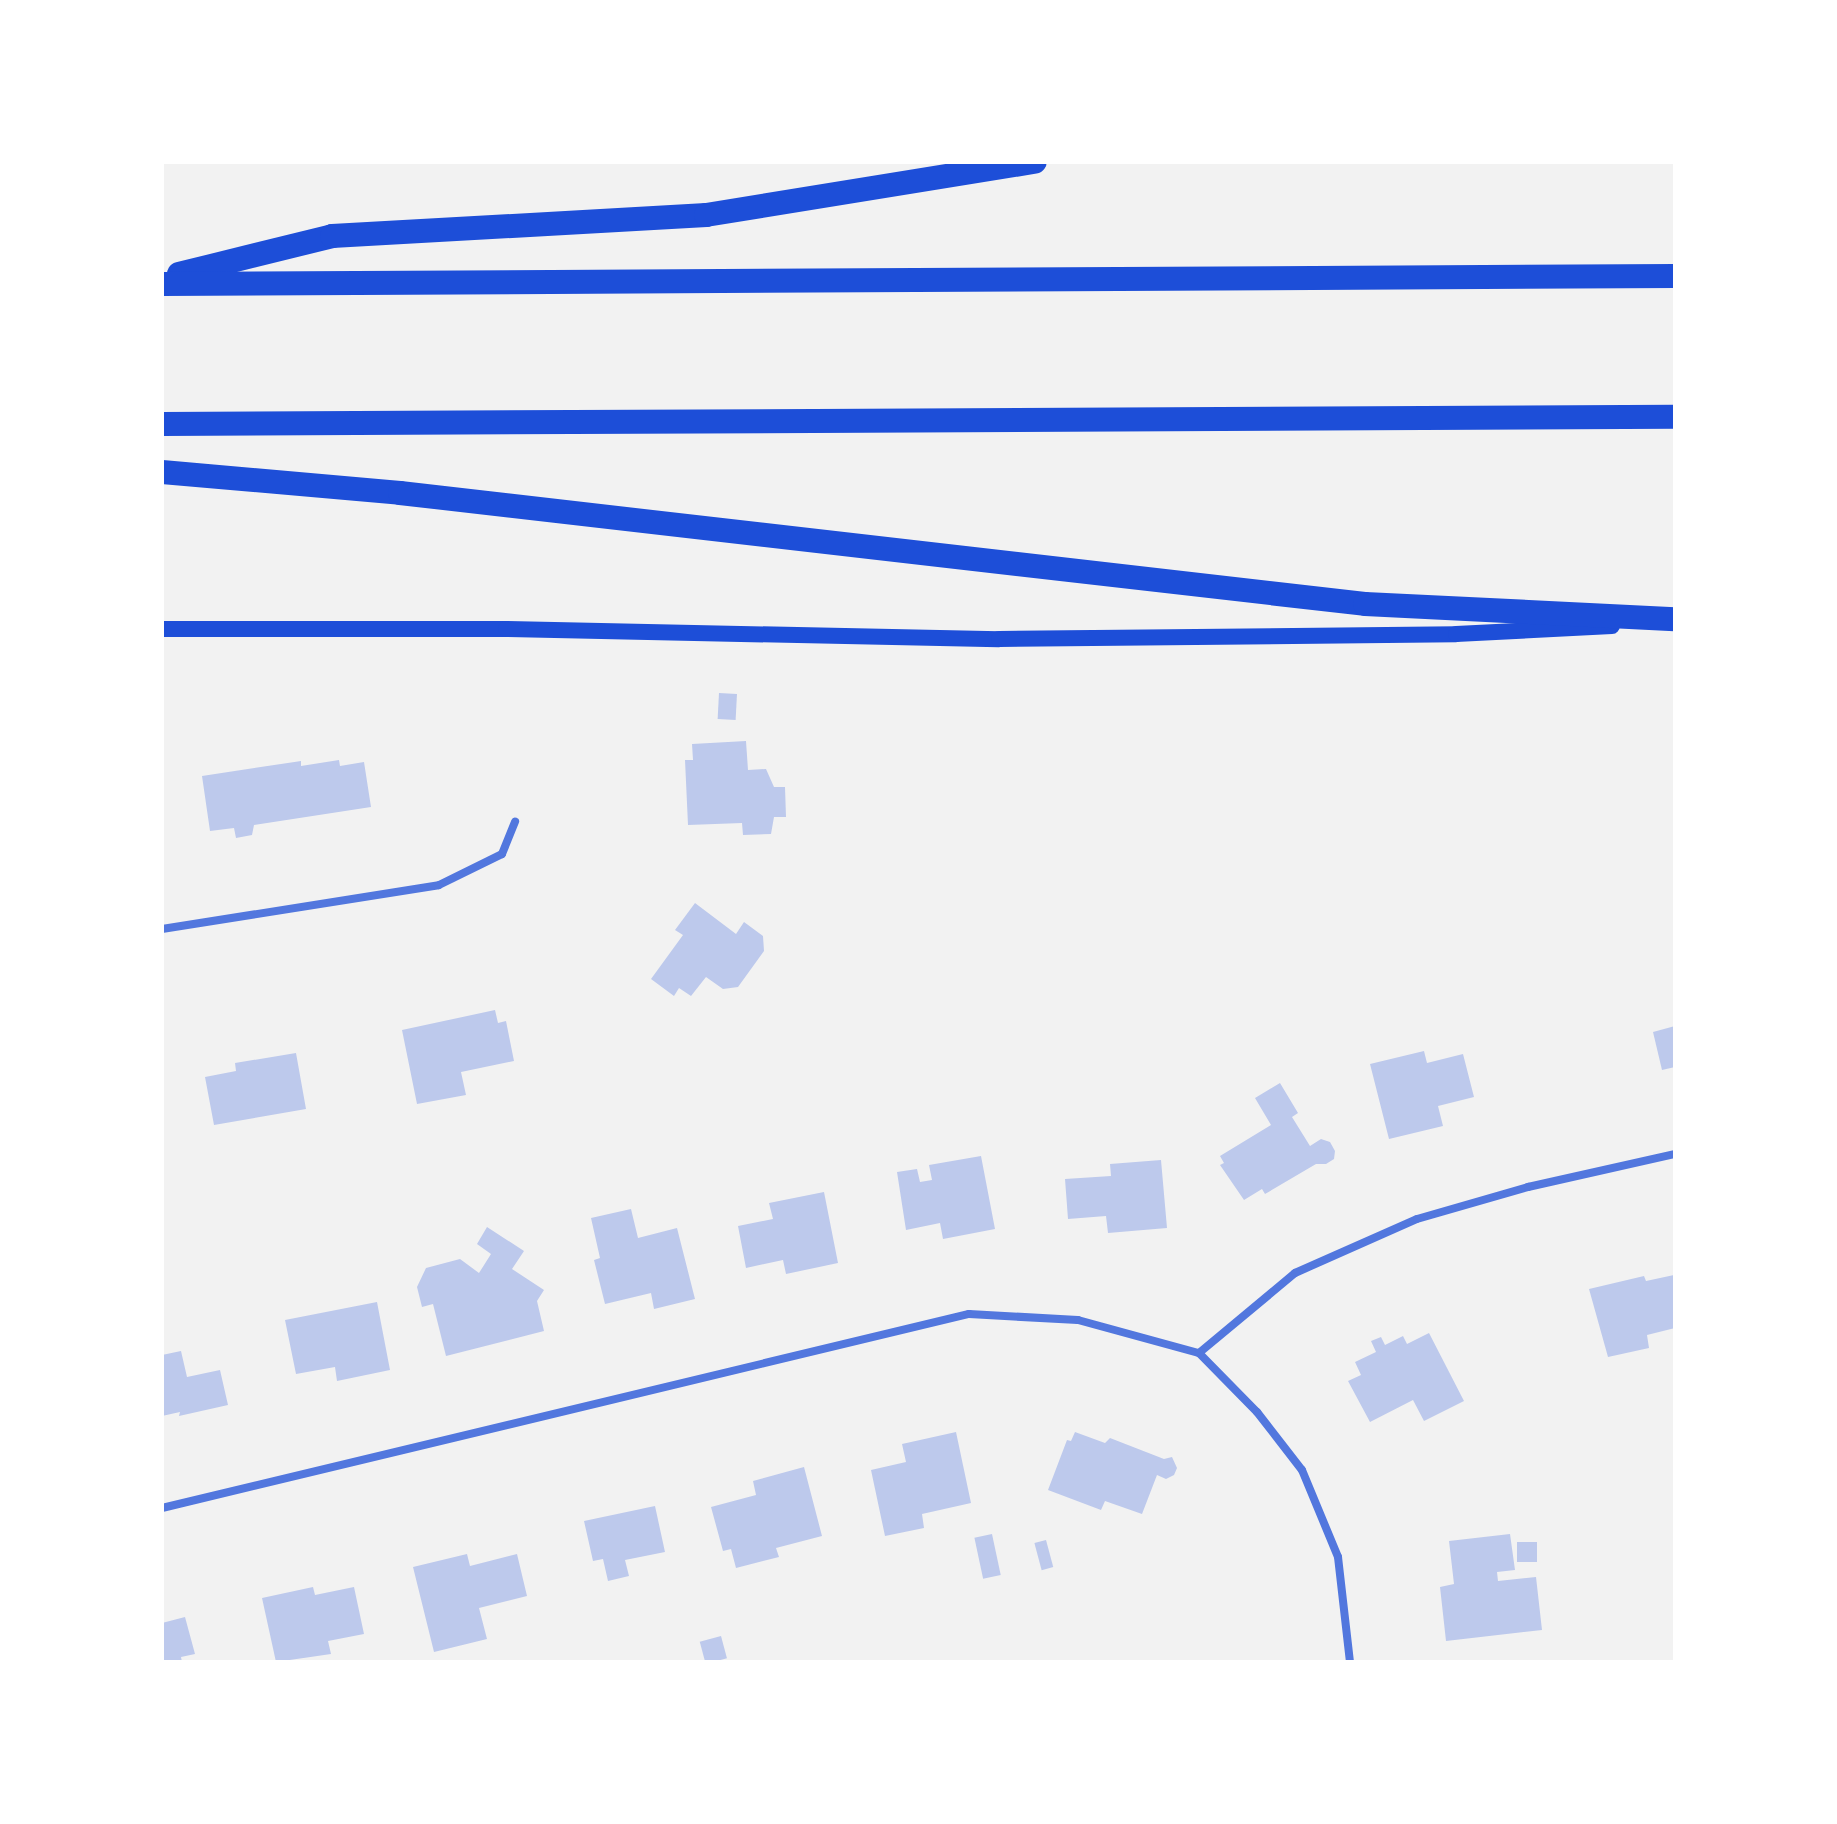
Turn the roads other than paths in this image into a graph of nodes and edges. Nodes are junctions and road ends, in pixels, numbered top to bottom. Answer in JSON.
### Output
{"nodes":[{"id":1,"x":1035,"y":162,"type":"edge"},
{"id":2,"x":1667,"y":276,"type":"edge"},
{"id":3,"x":162,"y":281,"type":"edge"},
{"id":4,"x":1675,"y":419,"type":"edge"},
{"id":5,"x":162,"y":424,"type":"edge"},
{"id":6,"x":162,"y":472,"type":"edge"},
{"id":7,"x":1675,"y":621,"type":"edge"},
{"id":8,"x":162,"y":629,"type":"edge"},
{"id":9,"x":515,"y":821,"type":"dead end"},
{"id":10,"x":162,"y":929,"type":"edge"},
{"id":11,"x":1675,"y":1154,"type":"edge"},
{"id":12,"x":1199,"y":1353,"type":"junction"},
{"id":13,"x":162,"y":1508,"type":"edge"},
{"id":14,"x":1350,"y":1662,"type":"edge"}],
"edges":[{"from":1,"to":3,"type":"highway"},
{"from":2,"to":3,"type":"highway"},
{"from":4,"to":5,"type":"highway"},
{"from":6,"to":7,"type":"highway"},
{"from":7,"to":8,"type":"main road"},
{"from":9,"to":10,"type":"street"},
{"from":11,"to":12,"type":"street"},
{"from":12,"to":13,"type":"street"},
{"from":12,"to":14,"type":"street"}]}
